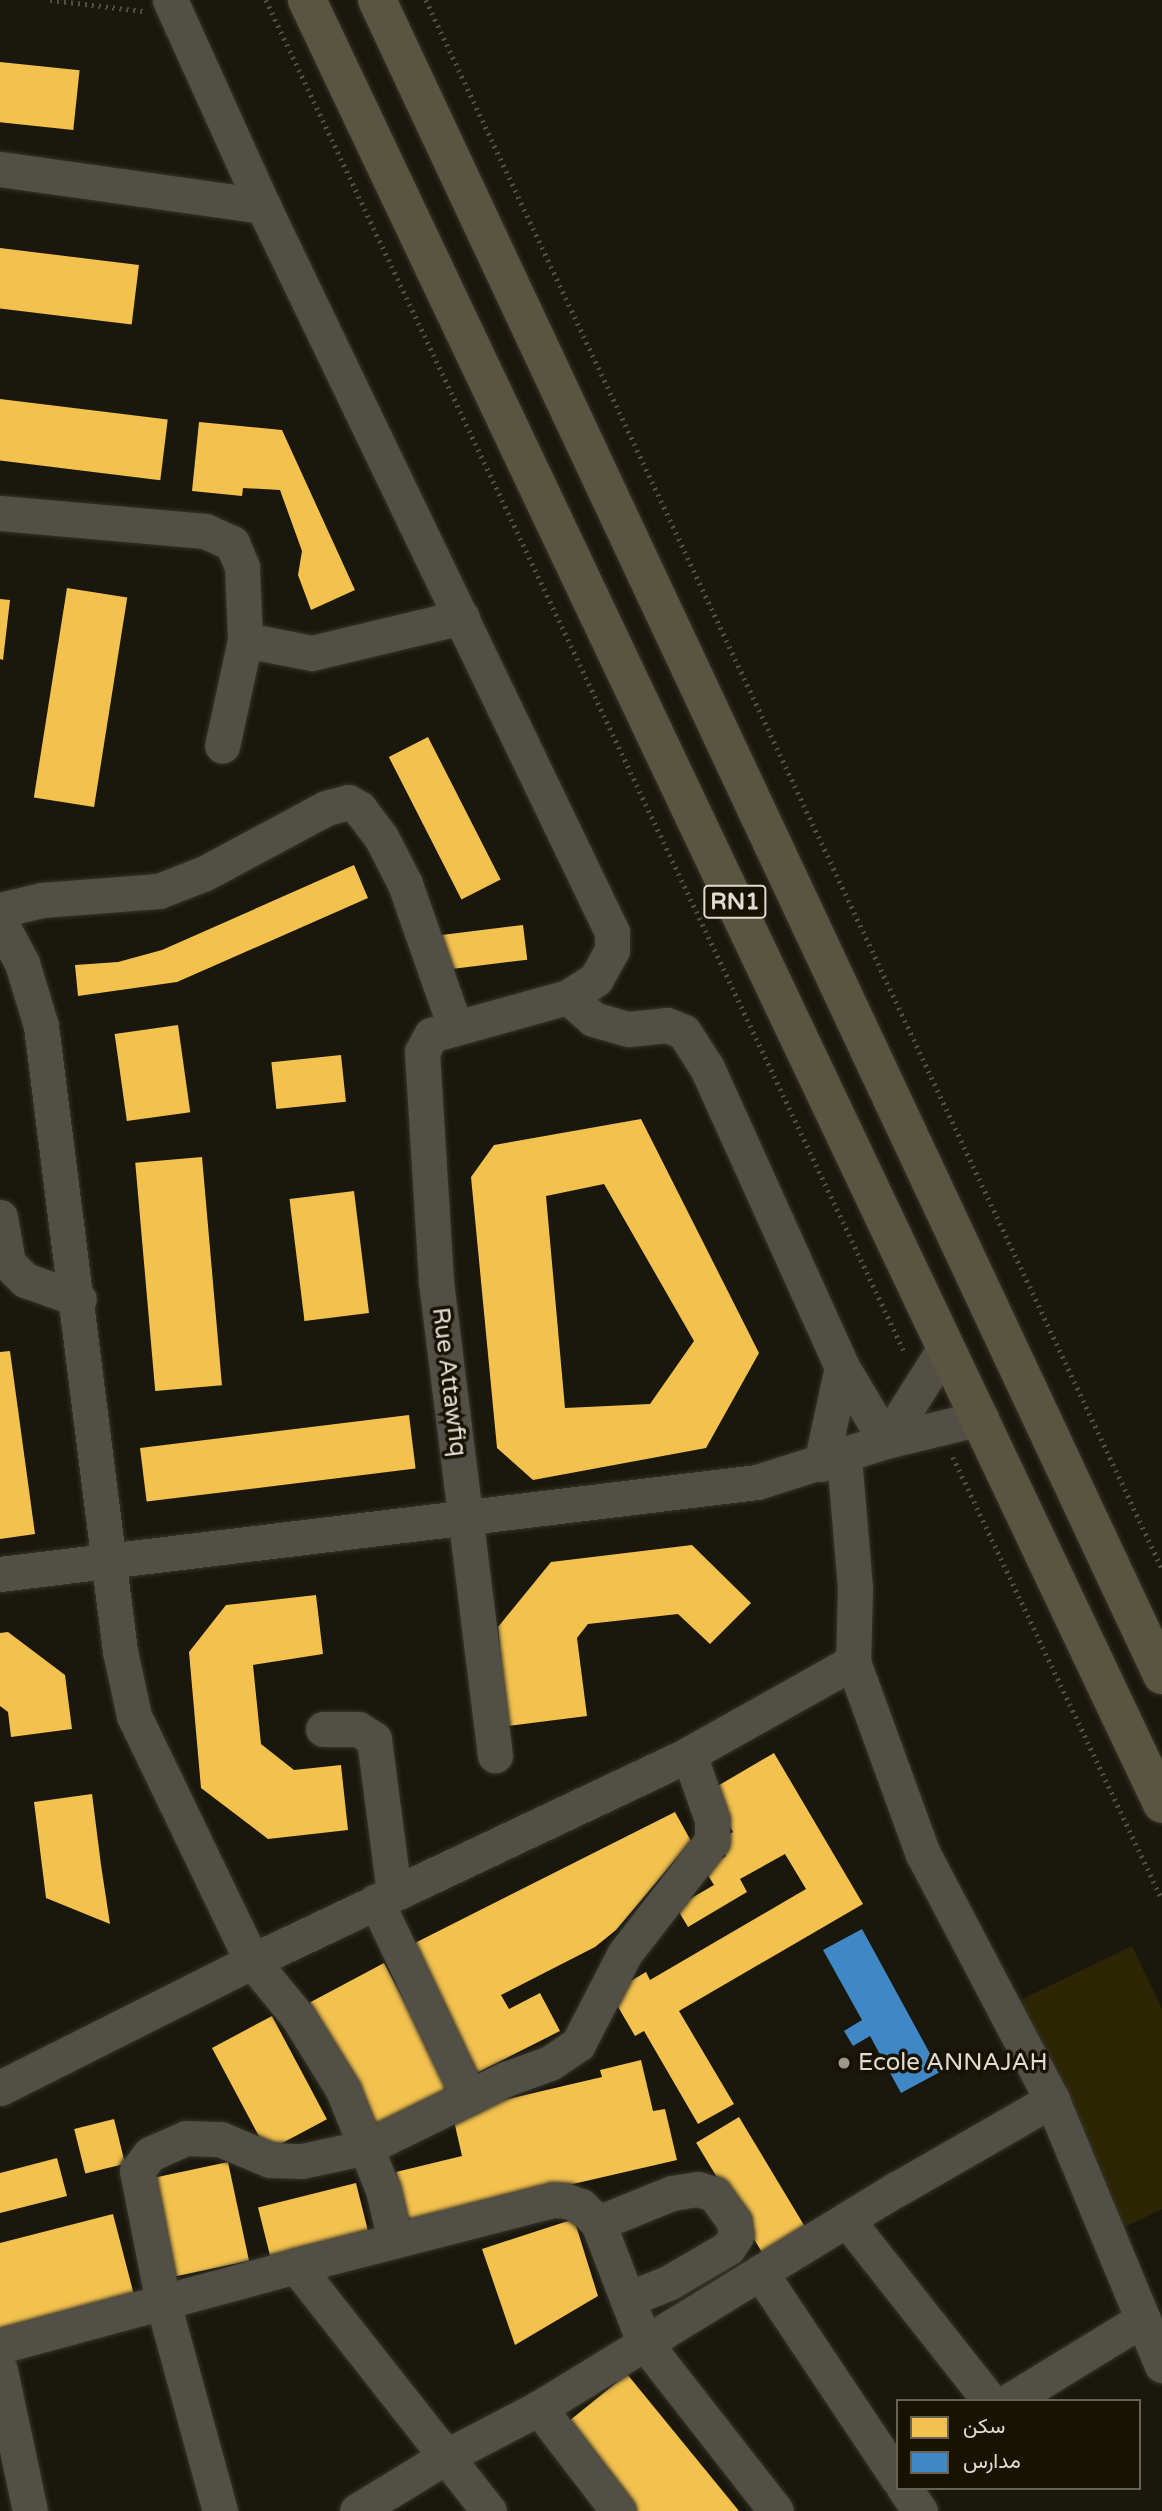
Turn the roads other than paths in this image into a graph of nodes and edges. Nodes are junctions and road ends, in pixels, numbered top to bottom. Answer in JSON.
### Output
{"nodes":[{"id":1,"x":307,"y":0,"type":"edge"},
{"id":2,"x":377,"y":0,"type":"edge"},
{"id":3,"x":174,"y":8,"type":"edge"},
{"id":4,"x":0,"y":169,"type":"edge"},
{"id":5,"x":263,"y":206,"type":"junction"},
{"id":6,"x":0,"y":513,"type":"edge"},
{"id":7,"x":462,"y":617,"type":"junction"},
{"id":8,"x":246,"y":640,"type":"junction"},
{"id":9,"x":222,"y":746,"type":"dead end"},
{"id":10,"x":0,"y":909,"type":"edge"},
{"id":11,"x":0,"y":922,"type":"edge"},
{"id":12,"x":568,"y":996,"type":"junction"},
{"id":13,"x":455,"y":1027,"type":"junction"},
{"id":14,"x":0,"y":1217,"type":"edge"},
{"id":15,"x":79,"y":1299,"type":"junction"},
{"id":16,"x":946,"y":1346,"type":"junction"},
{"id":17,"x":842,"y":1367,"type":"junction"},
{"id":18,"x":981,"y":1418,"type":"junction"},
{"id":19,"x":886,"y":1441,"type":"junction"},
{"id":20,"x":832,"y":1460,"type":"junction"},
{"id":21,"x":466,"y":1515,"type":"junction"},
{"id":22,"x":110,"y":1559,"type":"junction"},
{"id":23,"x":0,"y":1574,"type":"edge"},
{"id":24,"x":853,"y":1662,"type":"junction"},
{"id":25,"x":1162,"y":1675,"type":"edge"},
{"id":26,"x":323,"y":1729,"type":"dead end"},
{"id":27,"x":689,"y":1754,"type":"junction"},
{"id":28,"x":495,"y":1755,"type":"dead end"},
{"id":29,"x":1162,"y":1804,"type":"edge"},
{"id":30,"x":385,"y":1897,"type":"junction"},
{"id":31,"x":252,"y":1961,"type":"junction"},
{"id":32,"x":0,"y":2088,"type":"edge"},
{"id":33,"x":469,"y":2097,"type":"junction"},
{"id":34,"x":1052,"y":2100,"type":"junction"},
{"id":35,"x":367,"y":2147,"type":"junction"},
{"id":36,"x":847,"y":2220,"type":"junction"},
{"id":37,"x":598,"y":2223,"type":"junction"},
{"id":38,"x":395,"y":2241,"type":"junction"},
{"id":39,"x":296,"y":2266,"type":"junction"},
{"id":40,"x":760,"y":2272,"type":"junction"},
{"id":41,"x":628,"y":2299,"type":"junction"},
{"id":42,"x":163,"y":2303,"type":"junction"},
{"id":43,"x":1143,"y":2319,"type":"junction"},
{"id":44,"x":644,"y":2342,"type":"junction"},
{"id":45,"x":0,"y":2346,"type":"edge"},
{"id":46,"x":1162,"y":2365,"type":"edge"},
{"id":47,"x":0,"y":2370,"type":"edge"},
{"id":48,"x":988,"y":2399,"type":"edge"},
{"id":49,"x":1012,"y":2399,"type":"edge"},
{"id":50,"x":538,"y":2408,"type":"junction"},
{"id":51,"x":445,"y":2457,"type":"junction"},
{"id":52,"x":896,"y":2476,"type":"edge"},
{"id":53,"x":906,"y":2490,"type":"edge"},
{"id":54,"x":30,"y":2511,"type":"edge"},
{"id":55,"x":220,"y":2511,"type":"edge"},
{"id":56,"x":357,"y":2511,"type":"edge"},
{"id":57,"x":489,"y":2511,"type":"edge"},
{"id":58,"x":618,"y":2511,"type":"edge"},
{"id":59,"x":776,"y":2511,"type":"edge"},
{"id":60,"x":920,"y":2511,"type":"edge"}],
"edges":[{"from":1,"to":16,"type":"highway","number":"RN1"},
{"from":2,"to":25,"type":"highway","number":"RN1"},
{"from":3,"to":5,"type":"street"},
{"from":4,"to":5,"type":"street"},
{"from":5,"to":7,"type":"street"},
{"from":6,"to":8,"type":"street"},
{"from":7,"to":8,"type":"street"},
{"from":7,"to":12,"type":"street"},
{"from":8,"to":9,"type":"street"},
{"from":10,"to":13,"type":"street"},
{"from":11,"to":15,"type":"street"},
{"from":12,"to":13,"type":"street"},
{"from":12,"to":17,"type":"street"},
{"from":13,"to":21,"type":"street","name":"Rue Attawfiq"},
{"from":14,"to":15,"type":"street"},
{"from":15,"to":22,"type":"street"},
{"from":16,"to":18,"type":"highway","number":"RN1"},
{"from":16,"to":19,"type":"street"},
{"from":17,"to":19,"type":"street"},
{"from":17,"to":20,"type":"street"},
{"from":18,"to":19,"type":"street"},
{"from":18,"to":29,"type":"highway","number":"RN1"},
{"from":19,"to":20,"type":"street"},
{"from":20,"to":21,"type":"street"},
{"from":20,"to":24,"type":"street"},
{"from":21,"to":22,"type":"street"},
{"from":21,"to":28,"type":"street","name":"Rue Attawfiq"},
{"from":22,"to":23,"type":"street"},
{"from":22,"to":31,"type":"street"},
{"from":24,"to":27,"type":"street"},
{"from":24,"to":34,"type":"street"},
{"from":26,"to":30,"type":"street"},
{"from":27,"to":30,"type":"street"},
{"from":27,"to":33,"type":"street"},
{"from":30,"to":31,"type":"street"},
{"from":30,"to":33,"type":"street"},
{"from":31,"to":32,"type":"street"},
{"from":31,"to":35,"type":"street"},
{"from":33,"to":35,"type":"street"},
{"from":34,"to":36,"type":"street"},
{"from":34,"to":43,"type":"street"},
{"from":35,"to":38,"type":"street"},
{"from":35,"to":42,"type":"street"},
{"from":36,"to":40,"type":"street"},
{"from":36,"to":48,"type":"street"},
{"from":37,"to":38,"type":"street"},
{"from":37,"to":41,"type":"street"},
{"from":37,"to":41,"type":"street"},
{"from":38,"to":39,"type":"street"},
{"from":39,"to":42,"type":"street"},
{"from":39,"to":51,"type":"street"},
{"from":40,"to":44,"type":"street"},
{"from":40,"to":52,"type":"street"},
{"from":41,"to":44,"type":"street"},
{"from":42,"to":45,"type":"street"},
{"from":42,"to":55,"type":"street"},
{"from":43,"to":46,"type":"street"},
{"from":43,"to":49,"type":"street"},
{"from":44,"to":50,"type":"street"},
{"from":44,"to":59,"type":"street"},
{"from":47,"to":54,"type":"street"},
{"from":50,"to":51,"type":"street"},
{"from":50,"to":58,"type":"street"},
{"from":51,"to":56,"type":"street"},
{"from":51,"to":57,"type":"street"},
{"from":53,"to":60,"type":"street"}]}
